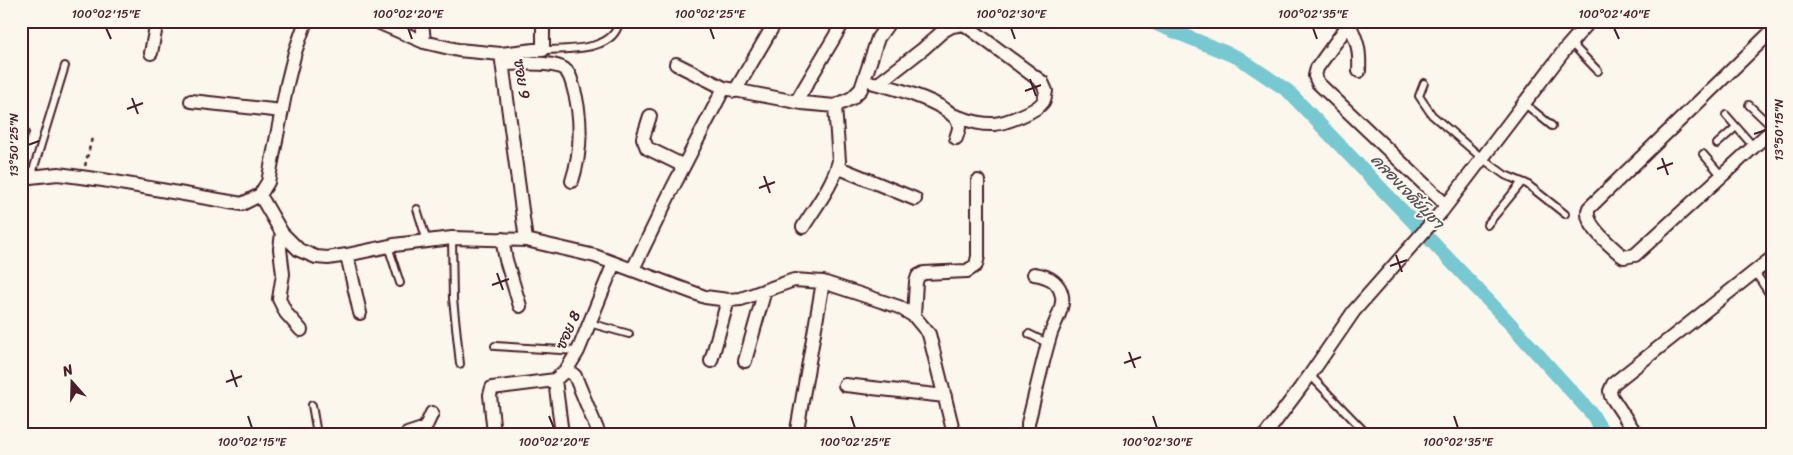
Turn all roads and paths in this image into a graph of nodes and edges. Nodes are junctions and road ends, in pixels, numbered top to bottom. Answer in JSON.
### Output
{"nodes":[{"id":1,"x":157,"y":21,"type":"edge"},
{"id":2,"x":306,"y":21,"type":"edge"},
{"id":3,"x":375,"y":21,"type":"edge"},
{"id":4,"x":422,"y":21,"type":"edge"},
{"id":5,"x":543,"y":21,"type":"edge"},
{"id":6,"x":620,"y":21,"type":"edge"},
{"id":7,"x":776,"y":21,"type":"edge"},
{"id":8,"x":844,"y":21,"type":"edge"},
{"id":9,"x":890,"y":21,"type":"edge"},
{"id":10,"x":1590,"y":21,"type":"edge"},
{"id":11,"x":1350,"y":23,"type":"edge"},
{"id":12,"x":1772,"y":31,"type":"edge"},
{"id":13,"x":424,"y":42,"type":"junction"},
{"id":14,"x":1571,"y":43,"type":"junction"},
{"id":15,"x":543,"y":50,"type":"junction"},
{"id":16,"x":151,"y":53,"type":"dead end"},
{"id":17,"x":502,"y":59,"type":"junction"},
{"id":18,"x":676,"y":64,"type":"dead end"},
{"id":19,"x":65,"y":66,"type":"dead end"},
{"id":20,"x":1359,"y":71,"type":"dead end"},
{"id":21,"x":1598,"y":71,"type":"dead end"},
{"id":22,"x":864,"y":80,"type":"junction"},
{"id":23,"x":1424,"y":83,"type":"dead end"},
{"id":24,"x":878,"y":84,"type":"junction"},
{"id":25,"x":729,"y":90,"type":"junction"},
{"id":26,"x":191,"y":100,"type":"dead end"},
{"id":27,"x":796,"y":102,"type":"junction"},
{"id":28,"x":1525,"y":104,"type":"junction"},
{"id":29,"x":1749,"y":104,"type":"dead end"},
{"id":30,"x":835,"y":106,"type":"junction"},
{"id":31,"x":282,"y":111,"type":"junction"},
{"id":32,"x":952,"y":115,"type":"junction"},
{"id":33,"x":1726,"y":115,"type":"dead end"},
{"id":34,"x":650,"y":116,"type":"dead end"},
{"id":35,"x":1552,"y":126,"type":"dead end"},
{"id":36,"x":1736,"y":127,"type":"junction"},
{"id":37,"x":1772,"y":128,"type":"edge"},
{"id":38,"x":25,"y":133,"type":"dead end"},
{"id":39,"x":92,"y":138,"type":"dead end"},
{"id":40,"x":956,"y":138,"type":"dead end"},
{"id":41,"x":21,"y":141,"type":"edge"},
{"id":42,"x":1717,"y":144,"type":"dead end"},
{"id":43,"x":1753,"y":146,"type":"junction"},
{"id":44,"x":1703,"y":154,"type":"dead end"},
{"id":45,"x":1483,"y":159,"type":"junction"},
{"id":46,"x":684,"y":166,"type":"junction"},
{"id":47,"x":837,"y":167,"type":"junction"},
{"id":48,"x":1722,"y":176,"type":"junction"},
{"id":49,"x":26,"y":178,"type":"edge"},
{"id":50,"x":82,"y":178,"type":"junction"},
{"id":51,"x":572,"y":181,"type":"dead end"},
{"id":52,"x":978,"y":181,"type":"dead end"},
{"id":53,"x":1522,"y":182,"type":"junction"},
{"id":54,"x":260,"y":195,"type":"junction"},
{"id":55,"x":915,"y":199,"type":"dead end"},
{"id":56,"x":1444,"y":208,"type":"junction"},
{"id":57,"x":417,"y":209,"type":"dead end"},
{"id":58,"x":1565,"y":214,"type":"dead end"},
{"id":59,"x":1487,"y":225,"type":"dead end"},
{"id":60,"x":803,"y":227,"type":"dead end"},
{"id":61,"x":282,"y":233,"type":"junction"},
{"id":62,"x":452,"y":238,"type":"junction"},
{"id":63,"x":502,"y":239,"type":"junction"},
{"id":64,"x":526,"y":240,"type":"junction"},
{"id":65,"x":427,"y":242,"type":"junction"},
{"id":66,"x":388,"y":246,"type":"junction"},
{"id":67,"x":347,"y":255,"type":"junction"},
{"id":68,"x":1772,"y":258,"type":"edge"},
{"id":69,"x":614,"y":263,"type":"junction"},
{"id":70,"x":633,"y":269,"type":"junction"},
{"id":71,"x":1755,"y":272,"type":"junction"},
{"id":72,"x":1034,"y":274,"type":"dead end"},
{"id":73,"x":400,"y":282,"type":"dead end"},
{"id":74,"x":824,"y":282,"type":"junction"},
{"id":75,"x":765,"y":290,"type":"junction"},
{"id":76,"x":1772,"y":298,"type":"edge"},
{"id":77,"x":728,"y":300,"type":"junction"},
{"id":78,"x":520,"y":306,"type":"dead end"},
{"id":79,"x":360,"y":313,"type":"dead end"},
{"id":80,"x":914,"y":316,"type":"junction"},
{"id":81,"x":589,"y":323,"type":"junction"},
{"id":82,"x":301,"y":330,"type":"dead end"},
{"id":83,"x":629,"y":334,"type":"dead end"},
{"id":84,"x":1029,"y":334,"type":"dead end"},
{"id":85,"x":1049,"y":344,"type":"junction"},
{"id":86,"x":495,"y":346,"type":"dead end"},
{"id":87,"x":578,"y":351,"type":"junction"},
{"id":88,"x":711,"y":361,"type":"dead end"},
{"id":89,"x":745,"y":362,"type":"dead end"},
{"id":90,"x":460,"y":364,"type":"dead end"},
{"id":91,"x":567,"y":369,"type":"junction"},
{"id":92,"x":1310,"y":375,"type":"junction"},
{"id":93,"x":555,"y":380,"type":"junction"},
{"id":94,"x":845,"y":385,"type":"dead end"},
{"id":95,"x":945,"y":396,"type":"junction"},
{"id":96,"x":312,"y":405,"type":"dead end"},
{"id":97,"x":432,"y":413,"type":"dead end"},
{"id":98,"x":797,"y":430,"type":"dead end"},
{"id":99,"x":317,"y":434,"type":"edge"},
{"id":100,"x":407,"y":434,"type":"edge"},
{"id":101,"x":494,"y":434,"type":"edge"},
{"id":102,"x":562,"y":434,"type":"edge"},
{"id":103,"x":599,"y":434,"type":"edge"},
{"id":104,"x":954,"y":434,"type":"edge"},
{"id":105,"x":1028,"y":434,"type":"edge"},
{"id":106,"x":1266,"y":434,"type":"edge"},
{"id":107,"x":1367,"y":434,"type":"edge"},
{"id":108,"x":1636,"y":434,"type":"edge"}],
"edges":[{"from":1,"to":16,"type":"street"},
{"from":2,"to":31,"type":"street"},
{"from":3,"to":13,"type":"street","name":"ซอย 9"},
{"from":4,"to":13,"type":"street"},
{"from":5,"to":15,"type":"street"},
{"from":6,"to":15,"type":"lane"},
{"from":7,"to":25,"type":"street"},
{"from":8,"to":27,"type":"street"},
{"from":9,"to":22,"type":"street"},
{"from":10,"to":14,"type":"street"},
{"from":11,"to":20,"type":"street"},
{"from":11,"to":56,"type":"street"},
{"from":12,"to":48,"type":"street"},
{"from":13,"to":17,"type":"street","name":"ซอย 9"},
{"from":14,"to":21,"type":"lane"},
{"from":14,"to":28,"type":"street"},
{"from":15,"to":17,"type":"street"},
{"from":17,"to":51,"type":"street"},
{"from":17,"to":64,"type":"street","name":"ซอย 9"},
{"from":18,"to":25,"type":"street"},
{"from":19,"to":49,"type":"lane"},
{"from":22,"to":24,"type":"street"},
{"from":22,"to":30,"type":"street"},
{"from":23,"to":45,"type":"lane"},
{"from":24,"to":32,"type":"street"},
{"from":24,"to":32,"type":"street"},
{"from":25,"to":27,"type":"street"},
{"from":25,"to":46,"type":"street"},
{"from":26,"to":31,"type":"street"},
{"from":27,"to":30,"type":"street"},
{"from":28,"to":35,"type":"lane"},
{"from":28,"to":45,"type":"street"},
{"from":29,"to":37,"type":"lane"},
{"from":30,"to":47,"type":"street"},
{"from":31,"to":54,"type":"street"},
{"from":32,"to":40,"type":"street"},
{"from":33,"to":36,"type":"lane"},
{"from":34,"to":46,"type":"street"},
{"from":36,"to":42,"type":"lane"},
{"from":36,"to":43,"type":"lane"},
{"from":37,"to":43,"type":"street"},
{"from":38,"to":41,"type":"lane"},
{"from":39,"to":50,"type":"path"},
{"from":43,"to":48,"type":"street"},
{"from":44,"to":48,"type":"lane"},
{"from":45,"to":53,"type":"lane"},
{"from":45,"to":56,"type":"street"},
{"from":46,"to":70,"type":"street"},
{"from":47,"to":55,"type":"street"},
{"from":47,"to":60,"type":"street"},
{"from":49,"to":50,"type":"street"},
{"from":50,"to":54,"type":"street"},
{"from":52,"to":80,"type":"street"},
{"from":53,"to":58,"type":"lane"},
{"from":53,"to":59,"type":"lane"},
{"from":54,"to":61,"type":"street"},
{"from":56,"to":92,"type":"street"},
{"from":57,"to":65,"type":"lane"},
{"from":61,"to":67,"type":"street"},
{"from":61,"to":82,"type":"street"},
{"from":62,"to":63,"type":"street"},
{"from":62,"to":65,"type":"street"},
{"from":62,"to":90,"type":"lane"},
{"from":63,"to":64,"type":"street"},
{"from":63,"to":78,"type":"street"},
{"from":64,"to":69,"type":"street"},
{"from":65,"to":66,"type":"street"},
{"from":66,"to":67,"type":"street"},
{"from":66,"to":73,"type":"lane"},
{"from":67,"to":79,"type":"street"},
{"from":68,"to":71,"type":"street"},
{"from":69,"to":70,"type":"street"},
{"from":69,"to":81,"type":"street","name":"ซอย 8"},
{"from":70,"to":77,"type":"street"},
{"from":71,"to":76,"type":"lane"},
{"from":71,"to":108,"type":"street"},
{"from":72,"to":85,"type":"street"},
{"from":74,"to":75,"type":"street"},
{"from":74,"to":80,"type":"street"},
{"from":74,"to":98,"type":"street"},
{"from":75,"to":77,"type":"street"},
{"from":75,"to":89,"type":"street"},
{"from":77,"to":88,"type":"street"},
{"from":80,"to":95,"type":"street"},
{"from":81,"to":83,"type":"lane"},
{"from":81,"to":87,"type":"street","name":"ซอย 8"},
{"from":84,"to":85,"type":"lane"},
{"from":85,"to":105,"type":"street"},
{"from":86,"to":87,"type":"lane"},
{"from":87,"to":91,"type":"street","name":"ซอย 8"},
{"from":91,"to":93,"type":"street"},
{"from":91,"to":103,"type":"street","name":"ซอย 8"},
{"from":92,"to":106,"type":"street"},
{"from":92,"to":107,"type":"lane"},
{"from":93,"to":101,"type":"street"},
{"from":93,"to":102,"type":"street"},
{"from":94,"to":95,"type":"street"},
{"from":95,"to":104,"type":"street"},
{"from":96,"to":99,"type":"lane"},
{"from":97,"to":100,"type":"street"}]}
